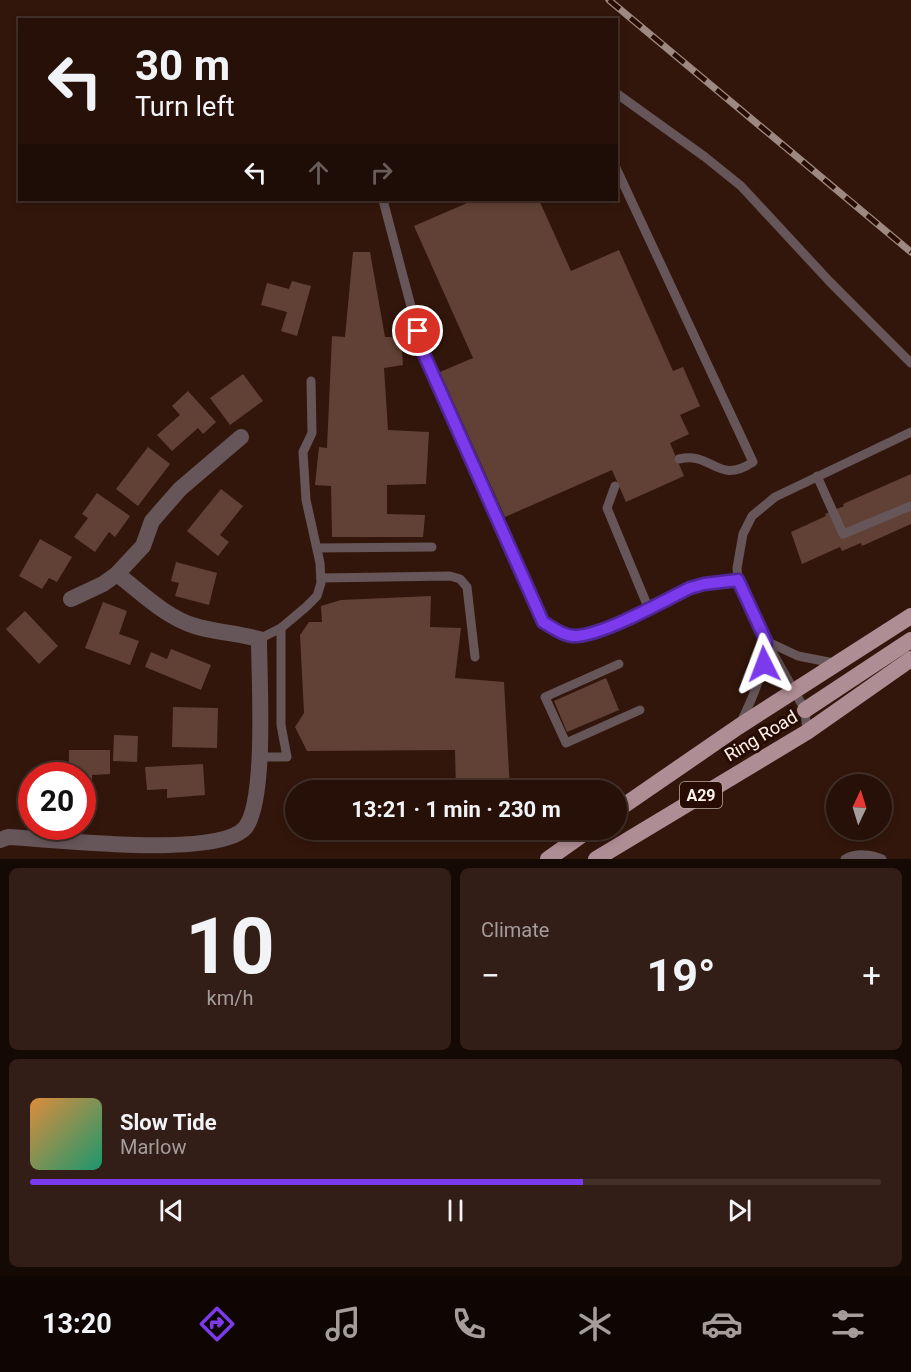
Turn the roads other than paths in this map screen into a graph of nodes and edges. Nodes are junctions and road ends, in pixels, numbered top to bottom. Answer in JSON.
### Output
{"nodes":[{"id":1,"x":618,"y":94,"type":"edge"},
{"id":2,"x":618,"y":172,"type":"edge"},
{"id":3,"x":383,"y":201,"type":"edge"},
{"id":4,"x":911,"y":363,"type":"edge"},
{"id":5,"x":310,"y":381,"type":"dead end"},
{"id":6,"x":910,"y":434,"type":"edge"},
{"id":7,"x":241,"y":437,"type":"dead end"},
{"id":8,"x":679,"y":459,"type":"dead end"},
{"id":9,"x":817,"y":477,"type":"junction"},
{"id":10,"x":615,"y":486,"type":"dead end"},
{"id":11,"x":911,"y":506,"type":"edge"},
{"id":12,"x":432,"y":547,"type":"dead end"},
{"id":13,"x":317,"y":548,"type":"junction"},
{"id":14,"x":117,"y":574,"type":"junction"},
{"id":15,"x":321,"y":578,"type":"junction"},
{"id":16,"x":738,"y":580,"type":"junction"},
{"id":17,"x":71,"y":599,"type":"dead end"},
{"id":18,"x":648,"y":607,"type":"junction"},
{"id":19,"x":911,"y":616,"type":"edge"},
{"id":20,"x":281,"y":628,"type":"junction"},
{"id":21,"x":259,"y":639,"type":"junction"},
{"id":22,"x":911,"y":640,"type":"edge"},
{"id":23,"x":766,"y":641,"type":"junction"},
{"id":24,"x":475,"y":657,"type":"dead end"},
{"id":25,"x":911,"y":659,"type":"edge"},
{"id":26,"x":838,"y":663,"type":"junction"},
{"id":27,"x":619,"y":664,"type":"dead end"},
{"id":28,"x":794,"y":692,"type":"junction"},
{"id":29,"x":640,"y":710,"type":"dead end"},
{"id":30,"x":805,"y":710,"type":"junction"},
{"id":31,"x":738,"y":727,"type":"junction"},
{"id":32,"x":807,"y":732,"type":"junction"},
{"id":33,"x":258,"y":757,"type":"junction"},
{"id":34,"x":627,"y":803,"type":"edge"},
{"id":35,"x":0,"y":840,"type":"edge"},
{"id":36,"x":576,"y":840,"type":"edge"},
{"id":37,"x":548,"y":859,"type":"edge"},
{"id":38,"x":596,"y":859,"type":"edge"},
{"id":39,"x":845,"y":859,"type":"edge"},
{"id":40,"x":882,"y":859,"type":"edge"}],
"edges":[{"from":1,"to":4,"type":"lane"},
{"from":2,"to":8,"type":"lane"},
{"from":3,"to":18,"type":"lane"},
{"from":5,"to":13,"type":"lane"},
{"from":6,"to":9,"type":"lane"},
{"from":7,"to":14,"type":"street"},
{"from":9,"to":11,"type":"lane"},
{"from":9,"to":16,"type":"lane"},
{"from":10,"to":18,"type":"lane"},
{"from":12,"to":13,"type":"lane"},
{"from":13,"to":15,"type":"lane"},
{"from":14,"to":17,"type":"street"},
{"from":14,"to":21,"type":"street"},
{"from":15,"to":20,"type":"lane"},
{"from":15,"to":24,"type":"lane"},
{"from":16,"to":18,"type":"lane"},
{"from":16,"to":23,"type":"lane"},
{"from":19,"to":26,"type":"main road","name":"Ring Road","number":"A29"},
{"from":20,"to":21,"type":"lane"},
{"from":20,"to":33,"type":"lane"},
{"from":21,"to":33,"type":"street"},
{"from":22,"to":30,"type":"main road"},
{"from":23,"to":26,"type":"lane"},
{"from":23,"to":28,"type":"lane"},
{"from":23,"to":31,"type":"lane"},
{"from":25,"to":32,"type":"main road","name":"Ring Road","number":"A29"},
{"from":26,"to":28,"type":"main road","name":"Ring Road","number":"A29"},
{"from":27,"to":29,"type":"lane"},
{"from":28,"to":30,"type":"lane"},
{"from":28,"to":31,"type":"main road","name":"Ring Road","number":"A29"},
{"from":30,"to":32,"type":"lane"},
{"from":31,"to":34,"type":"main road","name":"Ring Road","number":"A29"},
{"from":32,"to":38,"type":"main road","name":"Ring Road","number":"A29"},
{"from":33,"to":35,"type":"street"},
{"from":36,"to":37,"type":"main road"},
{"from":39,"to":40,"type":"lane"}]}
